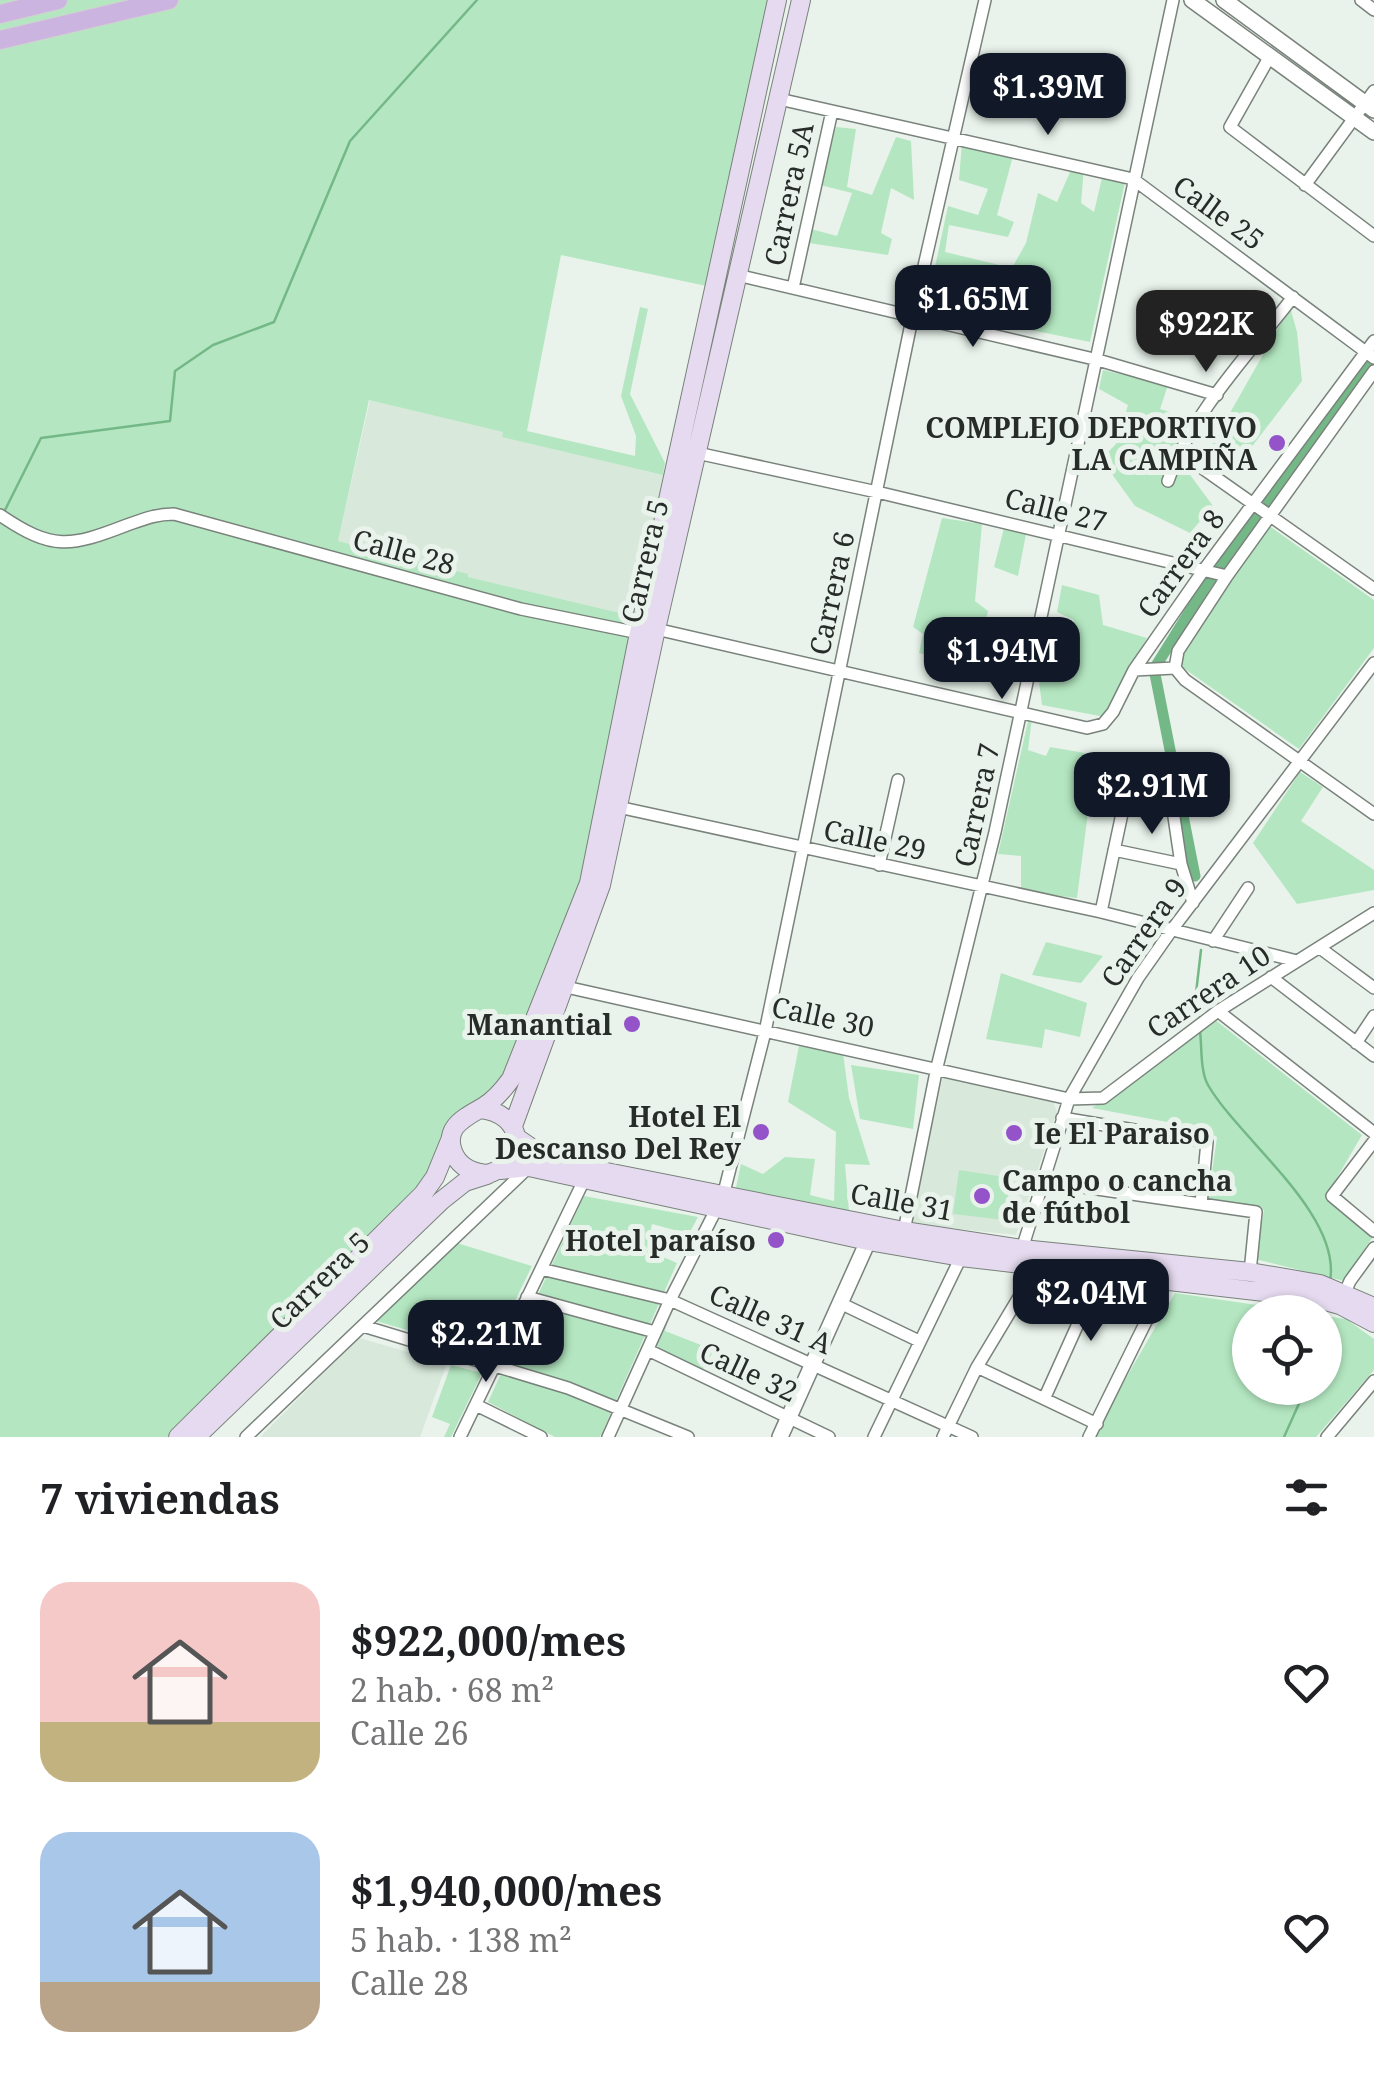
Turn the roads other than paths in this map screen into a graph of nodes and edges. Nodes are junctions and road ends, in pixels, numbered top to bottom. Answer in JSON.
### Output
{"nodes":[{"id":1,"x":58,"y":0,"type":"edge"},
{"id":2,"x":169,"y":0,"type":"edge"},
{"id":3,"x":777,"y":0,"type":"edge"},
{"id":4,"x":801,"y":0,"type":"edge"},
{"id":5,"x":985,"y":0,"type":"edge"},
{"id":6,"x":1173,"y":0,"type":"edge"},
{"id":7,"x":1192,"y":0,"type":"edge"},
{"id":8,"x":1224,"y":0,"type":"edge"},
{"id":9,"x":1361,"y":0,"type":"edge"},
{"id":10,"x":1374,"y":10,"type":"edge"},
{"id":11,"x":0,"y":14,"type":"edge"},
{"id":12,"x":0,"y":40,"type":"edge"},
{"id":13,"x":1270,"y":56,"type":"junction"},
{"id":14,"x":780,"y":98,"type":"junction"},
{"id":15,"x":1371,"y":102,"type":"edge"},
{"id":16,"x":832,"y":110,"type":"junction"},
{"id":17,"x":1355,"y":117,"type":"junction"},
{"id":18,"x":1374,"y":132,"type":"edge"},
{"id":19,"x":954,"y":138,"type":"junction"},
{"id":20,"x":1133,"y":179,"type":"junction"},
{"id":21,"x":1305,"y":184,"type":"junction"},
{"id":22,"x":1374,"y":236,"type":"edge"},
{"id":23,"x":737,"y":275,"type":"junction"},
{"id":24,"x":793,"y":288,"type":"junction"},
{"id":25,"x":1293,"y":297,"type":"junction"},
{"id":26,"x":913,"y":314,"type":"junction"},
{"id":27,"x":1371,"y":351,"type":"edge"},
{"id":28,"x":1098,"y":360,"type":"junction"},
{"id":29,"x":1374,"y":371,"type":"edge"},
{"id":30,"x":1217,"y":395,"type":"junction"},
{"id":31,"x":1178,"y":451,"type":"junction"},
{"id":32,"x":697,"y":454,"type":"junction"},
{"id":33,"x":1168,"y":481,"type":"dead end"},
{"id":34,"x":877,"y":492,"type":"junction"},
{"id":35,"x":1264,"y":509,"type":"junction"},
{"id":36,"x":0,"y":515,"type":"edge"},
{"id":37,"x":1057,"y":535,"type":"junction"},
{"id":38,"x":1214,"y":573,"type":"junction"},
{"id":39,"x":1374,"y":589,"type":"edge"},
{"id":40,"x":648,"y":631,"type":"junction"},
{"id":41,"x":1374,"y":663,"type":"edge"},
{"id":42,"x":1175,"y":668,"type":"junction"},
{"id":43,"x":1134,"y":670,"type":"junction"},
{"id":44,"x":840,"y":672,"type":"junction"},
{"id":45,"x":1022,"y":712,"type":"junction"},
{"id":46,"x":1103,"y":724,"type":"joint"},
{"id":47,"x":1302,"y":762,"type":"junction"},
{"id":48,"x":898,"y":780,"type":"dead end"},
{"id":49,"x":618,"y":807,"type":"junction"},
{"id":50,"x":1374,"y":814,"type":"edge"},
{"id":51,"x":802,"y":849,"type":"junction"},
{"id":52,"x":1114,"y":850,"type":"junction"},
{"id":53,"x":1181,"y":864,"type":"junction"},
{"id":54,"x":879,"y":865,"type":"junction"},
{"id":55,"x":983,"y":888,"type":"junction"},
{"id":56,"x":1248,"y":888,"type":"dead end"},
{"id":57,"x":1193,"y":903,"type":"junction"},
{"id":58,"x":1101,"y":912,"type":"junction"},
{"id":59,"x":1374,"y":914,"type":"edge"},
{"id":60,"x":1171,"y":931,"type":"junction"},
{"id":61,"x":1213,"y":941,"type":"junction"},
{"id":62,"x":1320,"y":948,"type":"junction"},
{"id":63,"x":1297,"y":961,"type":"junction"},
{"id":64,"x":1271,"y":977,"type":"junction"},
{"id":65,"x":566,"y":986,"type":"junction"},
{"id":66,"x":1374,"y":988,"type":"edge"},
{"id":67,"x":1218,"y":1010,"type":"junction"},
{"id":68,"x":1374,"y":1016,"type":"edge"},
{"id":69,"x":765,"y":1032,"type":"junction"},
{"id":70,"x":1356,"y":1042,"type":"junction"},
{"id":71,"x":1374,"y":1056,"type":"edge"},
{"id":72,"x":937,"y":1067,"type":"junction"},
{"id":73,"x":1069,"y":1099,"type":"junction"},
{"id":74,"x":480,"y":1109,"type":"junction"},
{"id":75,"x":1062,"y":1118,"type":"junction"},
{"id":76,"x":452,"y":1132,"type":"junction"},
{"id":77,"x":515,"y":1132,"type":"junction"},
{"id":78,"x":1374,"y":1133,"type":"edge"},
{"id":79,"x":1374,"y":1140,"type":"edge"},
{"id":80,"x":529,"y":1167,"type":"junction"},
{"id":81,"x":494,"y":1172,"type":"junction"},
{"id":82,"x":587,"y":1173,"type":"junction"},
{"id":83,"x":1042,"y":1181,"type":"junction"},
{"id":84,"x":720,"y":1202,"type":"junction"},
{"id":85,"x":1202,"y":1204,"type":"junction"},
{"id":86,"x":1374,"y":1231,"type":"edge"},
{"id":87,"x":904,"y":1232,"type":"junction"},
{"id":88,"x":868,"y":1241,"type":"junction"},
{"id":89,"x":1374,"y":1248,"type":"edge"},
{"id":90,"x":1021,"y":1257,"type":"junction"},
{"id":91,"x":961,"y":1258,"type":"junction"},
{"id":92,"x":541,"y":1269,"type":"junction"},
{"id":93,"x":1250,"y":1272,"type":"junction"},
{"id":94,"x":1100,"y":1275,"type":"junction"},
{"id":95,"x":1165,"y":1283,"type":"junction"},
{"id":96,"x":1318,"y":1291,"type":"junction"},
{"id":97,"x":527,"y":1297,"type":"junction"},
{"id":98,"x":1343,"y":1298,"type":"junction"},
{"id":99,"x":670,"y":1300,"type":"junction"},
{"id":100,"x":842,"y":1304,"type":"junction"},
{"id":101,"x":1374,"y":1307,"type":"edge"},
{"id":102,"x":1374,"y":1323,"type":"edge"},
{"id":103,"x":363,"y":1326,"type":"junction"},
{"id":104,"x":656,"y":1332,"type":"junction"},
{"id":105,"x":918,"y":1341,"type":"junction"},
{"id":106,"x":648,"y":1350,"type":"junction"},
{"id":107,"x":494,"y":1366,"type":"junction"},
{"id":108,"x":814,"y":1366,"type":"junction"},
{"id":109,"x":978,"y":1366,"type":"junction"},
{"id":110,"x":1374,"y":1381,"type":"edge"},
{"id":111,"x":1045,"y":1397,"type":"junction"},
{"id":112,"x":892,"y":1400,"type":"junction"},
{"id":113,"x":476,"y":1405,"type":"junction"},
{"id":114,"x":621,"y":1409,"type":"junction"},
{"id":115,"x":790,"y":1417,"type":"junction"},
{"id":116,"x":1097,"y":1424,"type":"junction"},
{"id":117,"x":946,"y":1431,"type":"edge"},
{"id":118,"x":535,"y":1436,"type":"edge"},
{"id":119,"x":178,"y":1437,"type":"edge"},
{"id":120,"x":196,"y":1437,"type":"edge"},
{"id":121,"x":246,"y":1437,"type":"edge"},
{"id":122,"x":460,"y":1437,"type":"edge"},
{"id":123,"x":608,"y":1437,"type":"edge"},
{"id":124,"x":688,"y":1437,"type":"edge"},
{"id":125,"x":780,"y":1437,"type":"edge"},
{"id":126,"x":829,"y":1437,"type":"edge"},
{"id":127,"x":874,"y":1437,"type":"edge"},
{"id":128,"x":972,"y":1437,"type":"edge"},
{"id":129,"x":1090,"y":1437,"type":"edge"},
{"id":130,"x":1327,"y":1437,"type":"edge"}],
"edges":[{"from":1,"to":11,"type":"main road"},
{"from":2,"to":12,"type":"main road"},
{"from":3,"to":40,"type":"main road","name":"Carrera 5"},
{"from":4,"to":14,"type":"main road","name":"Carrera 5"},
{"from":5,"to":19,"type":"street","name":"Carrera 6"},
{"from":6,"to":20,"type":"street","name":"Carrera 7"},
{"from":7,"to":13,"type":"street"},
{"from":8,"to":15,"type":"street"},
{"from":9,"to":10,"type":"street"},
{"from":13,"to":17,"type":"street"},
{"from":13,"to":21,"type":"street"},
{"from":14,"to":16,"type":"street","name":"Calle 25"},
{"from":14,"to":23,"type":"main road","name":"Carrera 5"},
{"from":15,"to":17,"type":"street"},
{"from":16,"to":19,"type":"street","name":"Calle 25"},
{"from":16,"to":24,"type":"street","name":"Carrera 5A"},
{"from":17,"to":18,"type":"street"},
{"from":17,"to":21,"type":"street"},
{"from":19,"to":20,"type":"street","name":"Calle 25"},
{"from":19,"to":26,"type":"street","name":"Carrera 6"},
{"from":20,"to":25,"type":"street","name":"Calle 25"},
{"from":20,"to":28,"type":"street","name":"Carrera 7"},
{"from":21,"to":22,"type":"street"},
{"from":23,"to":24,"type":"street"},
{"from":23,"to":32,"type":"main road","name":"Carrera 5"},
{"from":24,"to":26,"type":"street"},
{"from":25,"to":27,"type":"street","name":"Calle 25"},
{"from":25,"to":30,"type":"street"},
{"from":26,"to":28,"type":"street"},
{"from":26,"to":34,"type":"street","name":"Carrera 6"},
{"from":27,"to":35,"type":"street","name":"Carrera 8"},
{"from":28,"to":30,"type":"street"},
{"from":28,"to":37,"type":"street","name":"Carrera 7"},
{"from":29,"to":35,"type":"street","name":"Carrera 8"},
{"from":30,"to":31,"type":"street"},
{"from":31,"to":33,"type":"street"},
{"from":31,"to":35,"type":"street"},
{"from":32,"to":34,"type":"street","name":"Calle 27"},
{"from":32,"to":40,"type":"main road","name":"Carrera 5"},
{"from":34,"to":37,"type":"street","name":"Calle 27"},
{"from":34,"to":44,"type":"street","name":"Carrera 6"},
{"from":35,"to":38,"type":"street","name":"Carrera 8"},
{"from":35,"to":38,"type":"street","name":"Carrera 8"},
{"from":35,"to":39,"type":"street"},
{"from":36,"to":40,"type":"street","name":"Calle 28"},
{"from":37,"to":38,"type":"street","name":"Calle 27"},
{"from":37,"to":45,"type":"street","name":"Carrera 7"},
{"from":38,"to":42,"type":"street","name":"Carrera 8"},
{"from":38,"to":43,"type":"street","name":"Carrera 8"},
{"from":40,"to":44,"type":"street","name":"Calle 28"},
{"from":40,"to":49,"type":"main road","name":"Carrera 5"},
{"from":40,"to":74,"type":"main road","name":"Carrera 5"},
{"from":41,"to":47,"type":"street","name":"Carrera 9"},
{"from":42,"to":43,"type":"street"},
{"from":42,"to":47,"type":"street"},
{"from":43,"to":46,"type":"street","name":"Carrera 8"},
{"from":44,"to":45,"type":"street","name":"Calle 28"},
{"from":44,"to":51,"type":"street","name":"Carrera 6"},
{"from":45,"to":46,"type":"street","name":"Calle 28"},
{"from":45,"to":55,"type":"street","name":"Carrera 7"},
{"from":47,"to":50,"type":"street"},
{"from":47,"to":57,"type":"street","name":"Carrera 9"},
{"from":48,"to":54,"type":"street"},
{"from":49,"to":51,"type":"street","name":"Calle 29"},
{"from":49,"to":65,"type":"main road","name":"Carrera 5"},
{"from":51,"to":54,"type":"street","name":"Calle 29"},
{"from":51,"to":69,"type":"street","name":"Carrera 6"},
{"from":52,"to":53,"type":"street"},
{"from":52,"to":53,"type":"street"},
{"from":52,"to":58,"type":"street"},
{"from":53,"to":57,"type":"street"},
{"from":54,"to":55,"type":"street","name":"Calle 29"},
{"from":55,"to":58,"type":"street","name":"Calle 29"},
{"from":55,"to":72,"type":"street","name":"Carrera 7"},
{"from":56,"to":61,"type":"street"},
{"from":57,"to":60,"type":"street","name":"Carrera 9"},
{"from":58,"to":60,"type":"street","name":"Calle 29"},
{"from":59,"to":62,"type":"street","name":"Carrera 10"},
{"from":60,"to":61,"type":"street","name":"Calle 29"},
{"from":60,"to":73,"type":"street","name":"Carrera 9"},
{"from":61,"to":63,"type":"street","name":"Calle 29"},
{"from":62,"to":63,"type":"street","name":"Carrera 10"},
{"from":62,"to":66,"type":"street"},
{"from":63,"to":64,"type":"street","name":"Carrera 10"},
{"from":64,"to":67,"type":"street","name":"Carrera 10"},
{"from":64,"to":70,"type":"street"},
{"from":65,"to":69,"type":"street","name":"Calle 30"},
{"from":65,"to":77,"type":"main road","name":"Carrera 5"},
{"from":67,"to":73,"type":"street","name":"Carrera 10"},
{"from":67,"to":78,"type":"street"},
{"from":68,"to":70,"type":"street"},
{"from":69,"to":72,"type":"street","name":"Calle 30"},
{"from":69,"to":84,"type":"street","name":"Carrera 6"},
{"from":70,"to":71,"type":"street"},
{"from":72,"to":73,"type":"street","name":"Calle 30"},
{"from":72,"to":87,"type":"street","name":"Carrera 7"},
{"from":73,"to":75,"type":"street","name":"Carrera 9"},
{"from":74,"to":76,"type":"main road"},
{"from":74,"to":77,"type":"main road"},
{"from":75,"to":83,"type":"street","name":"Carrera 9"},
{"from":75,"to":85,"type":"street"},
{"from":76,"to":81,"type":"main road"},
{"from":76,"to":119,"type":"main road"},
{"from":77,"to":81,"type":"main road"},
{"from":77,"to":82,"type":"main road","name":"Calle 31"},
{"from":79,"to":86,"type":"street"},
{"from":80,"to":81,"type":"main road","name":"Calle 31"},
{"from":80,"to":82,"type":"main road","name":"Calle 31"},
{"from":80,"to":103,"type":"street"},
{"from":81,"to":120,"type":"main road","name":"Carrera 5"},
{"from":82,"to":84,"type":"main road","name":"Calle 31"},
{"from":82,"to":92,"type":"street"},
{"from":83,"to":85,"type":"street"},
{"from":83,"to":90,"type":"street","name":"Carrera 9"},
{"from":84,"to":87,"type":"main road","name":"Calle 31"},
{"from":84,"to":88,"type":"main road","name":"Calle 31"},
{"from":84,"to":99,"type":"street","name":"Carrera 6"},
{"from":85,"to":93,"type":"street"},
{"from":87,"to":88,"type":"street"},
{"from":87,"to":90,"type":"main road","name":"Calle 31"},
{"from":88,"to":91,"type":"main road","name":"Calle 31"},
{"from":88,"to":100,"type":"street"},
{"from":89,"to":98,"type":"street"},
{"from":90,"to":91,"type":"main road","name":"Calle 31"},
{"from":90,"to":93,"type":"main road","name":"Calle 31"},
{"from":90,"to":94,"type":"main road","name":"Calle 31"},
{"from":90,"to":109,"type":"street","name":"Carrera 9"},
{"from":91,"to":105,"type":"street"},
{"from":92,"to":97,"type":"street"},
{"from":92,"to":99,"type":"street","name":"Calle 31 A"},
{"from":93,"to":96,"type":"main road","name":"Calle 31"},
{"from":94,"to":95,"type":"main road","name":"Calle 31"},
{"from":94,"to":111,"type":"street"},
{"from":95,"to":96,"type":"main road"},
{"from":95,"to":116,"type":"street"},
{"from":96,"to":98,"type":"main road"},
{"from":97,"to":104,"type":"street"},
{"from":97,"to":107,"type":"street"},
{"from":98,"to":101,"type":"main road"},
{"from":98,"to":102,"type":"main road"},
{"from":99,"to":104,"type":"street","name":"Carrera 6"},
{"from":99,"to":108,"type":"street","name":"Calle 31 A"},
{"from":100,"to":105,"type":"street"},
{"from":100,"to":108,"type":"street"},
{"from":103,"to":107,"type":"street"},
{"from":103,"to":121,"type":"street"},
{"from":104,"to":106,"type":"street","name":"Carrera 6"},
{"from":105,"to":112,"type":"street"},
{"from":106,"to":114,"type":"street","name":"Carrera 6"},
{"from":106,"to":115,"type":"street","name":"Calle 32"},
{"from":107,"to":113,"type":"street"},
{"from":107,"to":114,"type":"street"},
{"from":108,"to":112,"type":"street","name":"Calle 31 A"},
{"from":108,"to":115,"type":"street"},
{"from":109,"to":111,"type":"street"},
{"from":109,"to":117,"type":"street","name":"Carrera 9"},
{"from":110,"to":130,"type":"street"},
{"from":111,"to":116,"type":"street"},
{"from":112,"to":117,"type":"street","name":"Calle 31 A"},
{"from":112,"to":127,"type":"street"},
{"from":113,"to":118,"type":"street"},
{"from":113,"to":122,"type":"street"},
{"from":114,"to":123,"type":"street","name":"Carrera 6"},
{"from":114,"to":124,"type":"street"},
{"from":115,"to":125,"type":"street"},
{"from":115,"to":126,"type":"street","name":"Calle 32"},
{"from":116,"to":129,"type":"street"},
{"from":117,"to":128,"type":"street","name":"Calle 31 A"}]}
